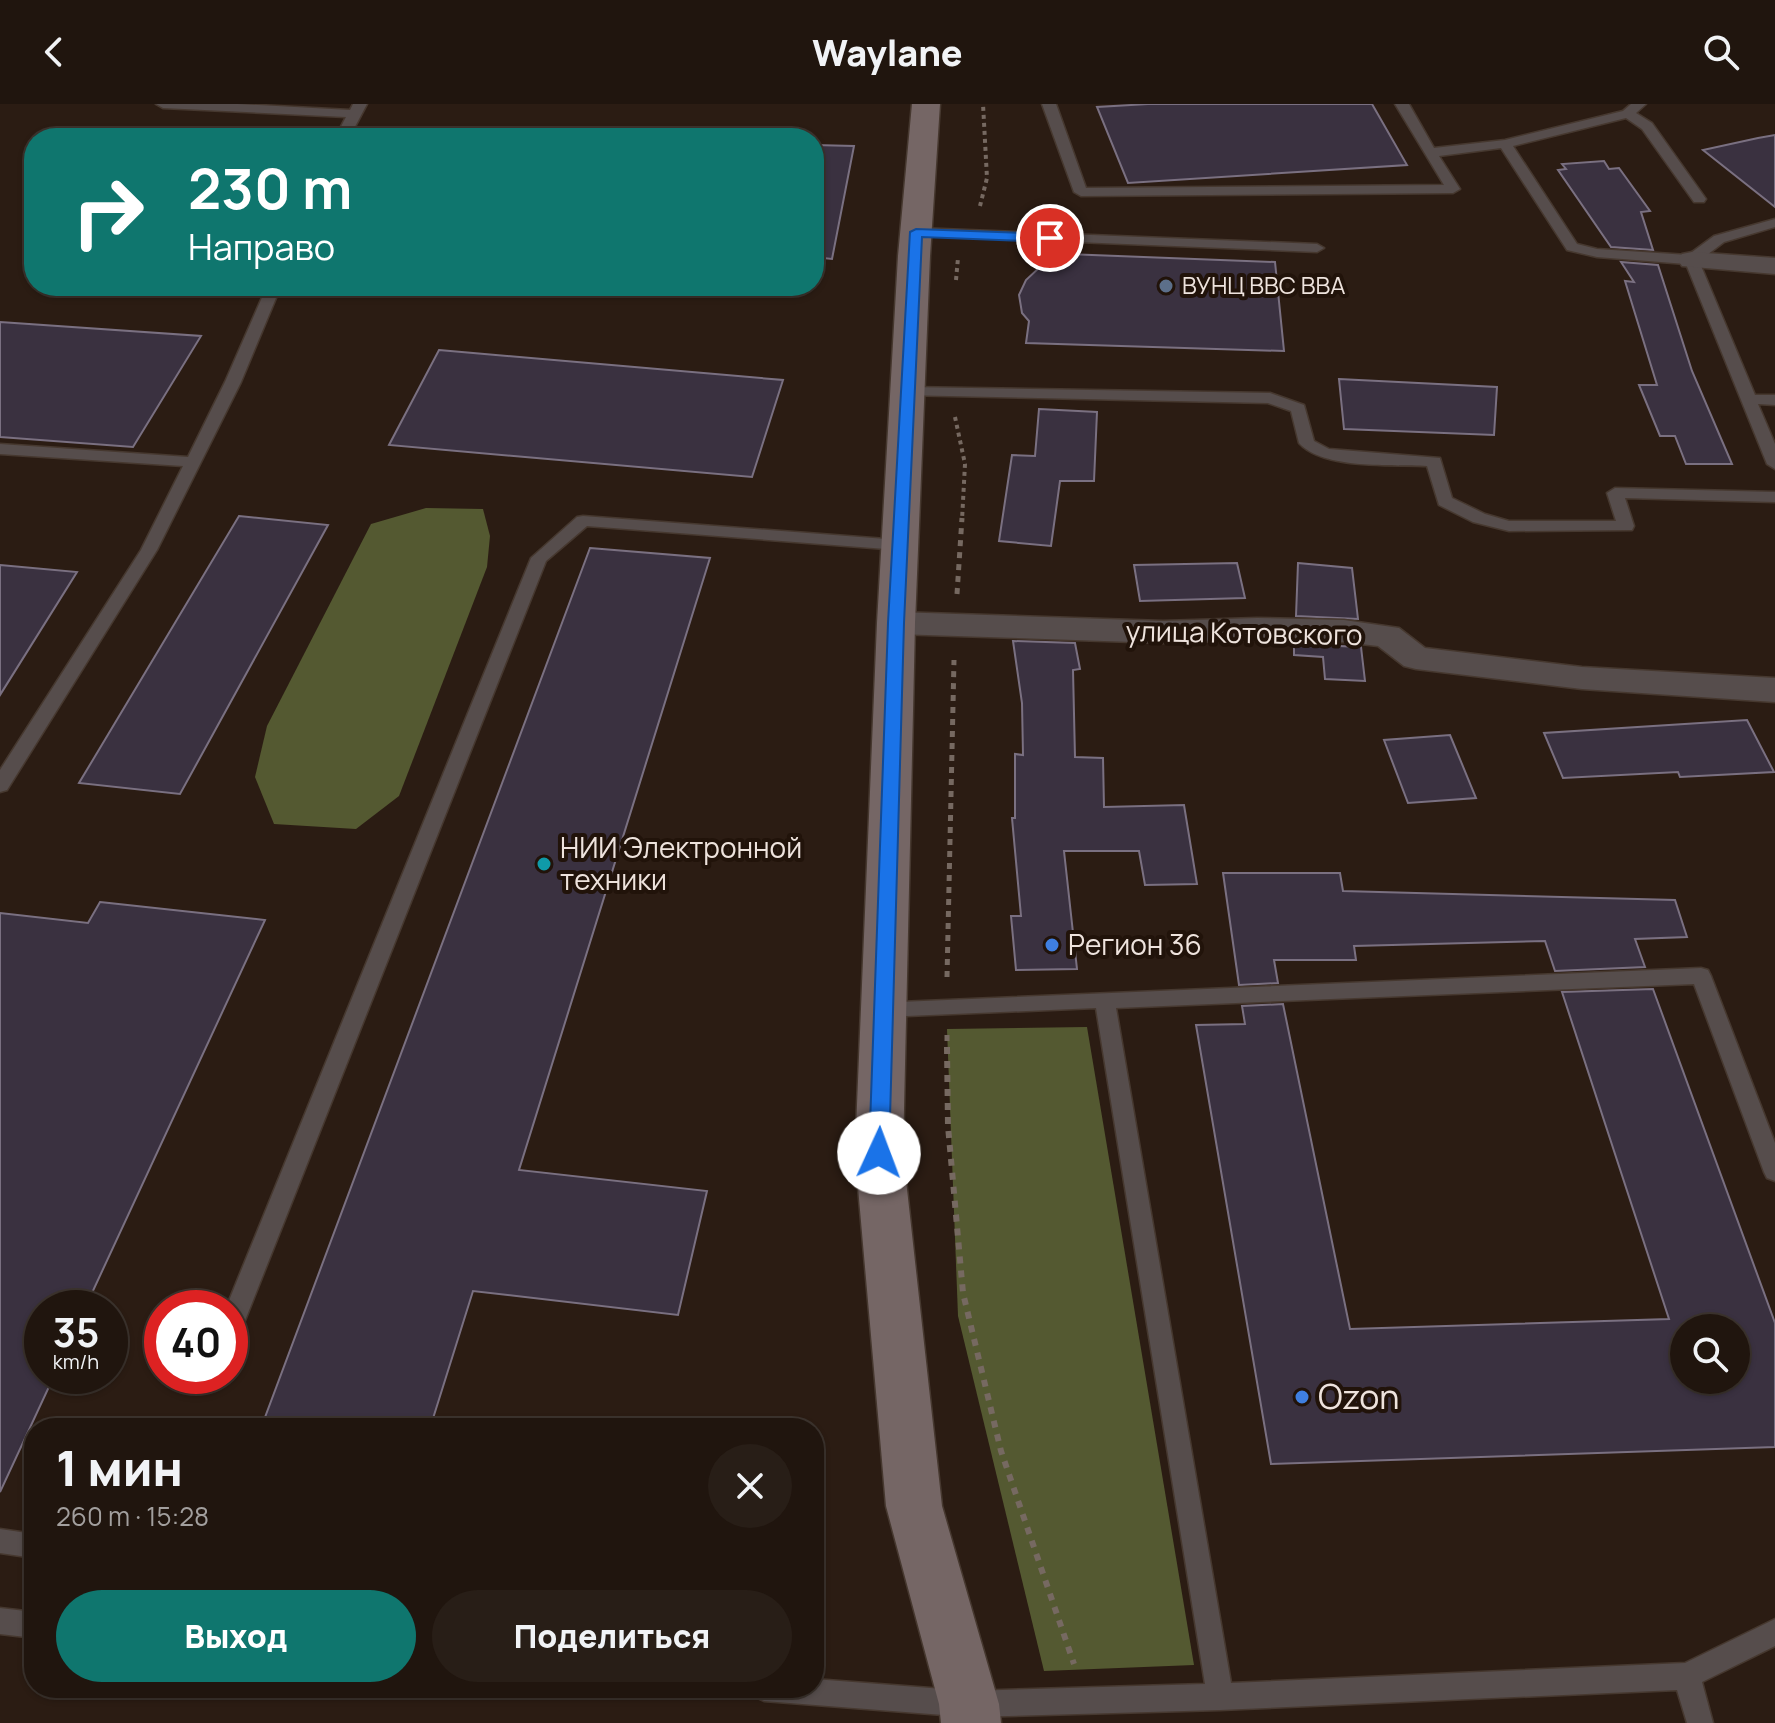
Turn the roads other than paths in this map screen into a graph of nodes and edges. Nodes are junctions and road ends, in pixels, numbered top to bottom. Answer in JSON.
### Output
{"nodes":[{"id":1,"x":163,"y":104,"type":"edge"},
{"id":2,"x":926,"y":104,"type":"edge"},
{"id":3,"x":1049,"y":104,"type":"edge"},
{"id":4,"x":1402,"y":104,"type":"edge"},
{"id":5,"x":1639,"y":104,"type":"edge"},
{"id":6,"x":357,"y":109,"type":"edge"},
{"id":7,"x":1628,"y":114,"type":"junction"},
{"id":8,"x":347,"y":128,"type":"edge"},
{"id":9,"x":1505,"y":144,"type":"junction"},
{"id":10,"x":1430,"y":153,"type":"junction"},
{"id":11,"x":1699,"y":199,"type":"dead end"},
{"id":12,"x":1775,"y":223,"type":"edge"},
{"id":13,"x":916,"y":232,"type":"junction"},
{"id":14,"x":1317,"y":248,"type":"dead end"},
{"id":15,"x":1692,"y":260,"type":"junction"},
{"id":16,"x":1775,"y":266,"type":"edge"},
{"id":17,"x":270,"y":296,"type":"edge"},
{"id":18,"x":907,"y":392,"type":"junction"},
{"id":19,"x":1748,"y":399,"type":"junction"},
{"id":20,"x":1775,"y":400,"type":"edge"},
{"id":21,"x":0,"y":449,"type":"edge"},
{"id":22,"x":193,"y":462,"type":"junction"},
{"id":23,"x":1775,"y":464,"type":"edge"},
{"id":24,"x":1775,"y":497,"type":"edge"},
{"id":25,"x":899,"y":545,"type":"junction"},
{"id":26,"x":896,"y":623,"type":"junction"},
{"id":27,"x":1775,"y":690,"type":"edge"},
{"id":28,"x":0,"y":785,"type":"edge"},
{"id":29,"x":1105,"y":1002,"type":"junction"},
{"id":30,"x":883,"y":1009,"type":"junction"},
{"id":31,"x":1775,"y":1172,"type":"edge"},
{"id":32,"x":245,"y":1290,"type":"edge"},
{"id":33,"x":0,"y":1541,"type":"edge"},
{"id":34,"x":24,"y":1545,"type":"edge"},
{"id":35,"x":0,"y":1621,"type":"edge"},
{"id":36,"x":24,"y":1624,"type":"edge"},
{"id":37,"x":1775,"y":1632,"type":"edge"},
{"id":38,"x":1687,"y":1676,"type":"junction"},
{"id":39,"x":824,"y":1684,"type":"edge"},
{"id":40,"x":1220,"y":1697,"type":"junction"},
{"id":41,"x":970,"y":1714,"type":"edge"},
{"id":42,"x":1700,"y":1723,"type":"edge"}],
"edges":[{"from":1,"to":6,"type":"lane"},
{"from":2,"to":13,"type":"street"},
{"from":3,"to":10,"type":"lane"},
{"from":4,"to":10,"type":"lane"},
{"from":5,"to":7,"type":"lane"},
{"from":6,"to":8,"type":"lane"},
{"from":7,"to":9,"type":"lane"},
{"from":7,"to":11,"type":"lane"},
{"from":9,"to":10,"type":"lane"},
{"from":9,"to":15,"type":"lane"},
{"from":12,"to":15,"type":"lane"},
{"from":13,"to":14,"type":"lane"},
{"from":13,"to":18,"type":"street"},
{"from":15,"to":16,"type":"street"},
{"from":15,"to":19,"type":"lane"},
{"from":17,"to":22,"type":"lane"},
{"from":18,"to":24,"type":"lane"},
{"from":18,"to":25,"type":"street"},
{"from":19,"to":20,"type":"lane"},
{"from":19,"to":23,"type":"lane"},
{"from":21,"to":22,"type":"lane"},
{"from":22,"to":28,"type":"lane"},
{"from":25,"to":26,"type":"street"},
{"from":25,"to":32,"type":"lane"},
{"from":26,"to":27,"type":"street","name":"улица Котовского"},
{"from":26,"to":30,"type":"street"},
{"from":29,"to":30,"type":"lane"},
{"from":29,"to":31,"type":"lane"},
{"from":29,"to":40,"type":"lane"},
{"from":30,"to":41,"type":"street"},
{"from":33,"to":34,"type":"lane"},
{"from":35,"to":36,"type":"lane"},
{"from":37,"to":38,"type":"lane"},
{"from":38,"to":40,"type":"lane"},
{"from":38,"to":42,"type":"lane"},
{"from":39,"to":41,"type":"lane"},
{"from":40,"to":41,"type":"lane"}]}
